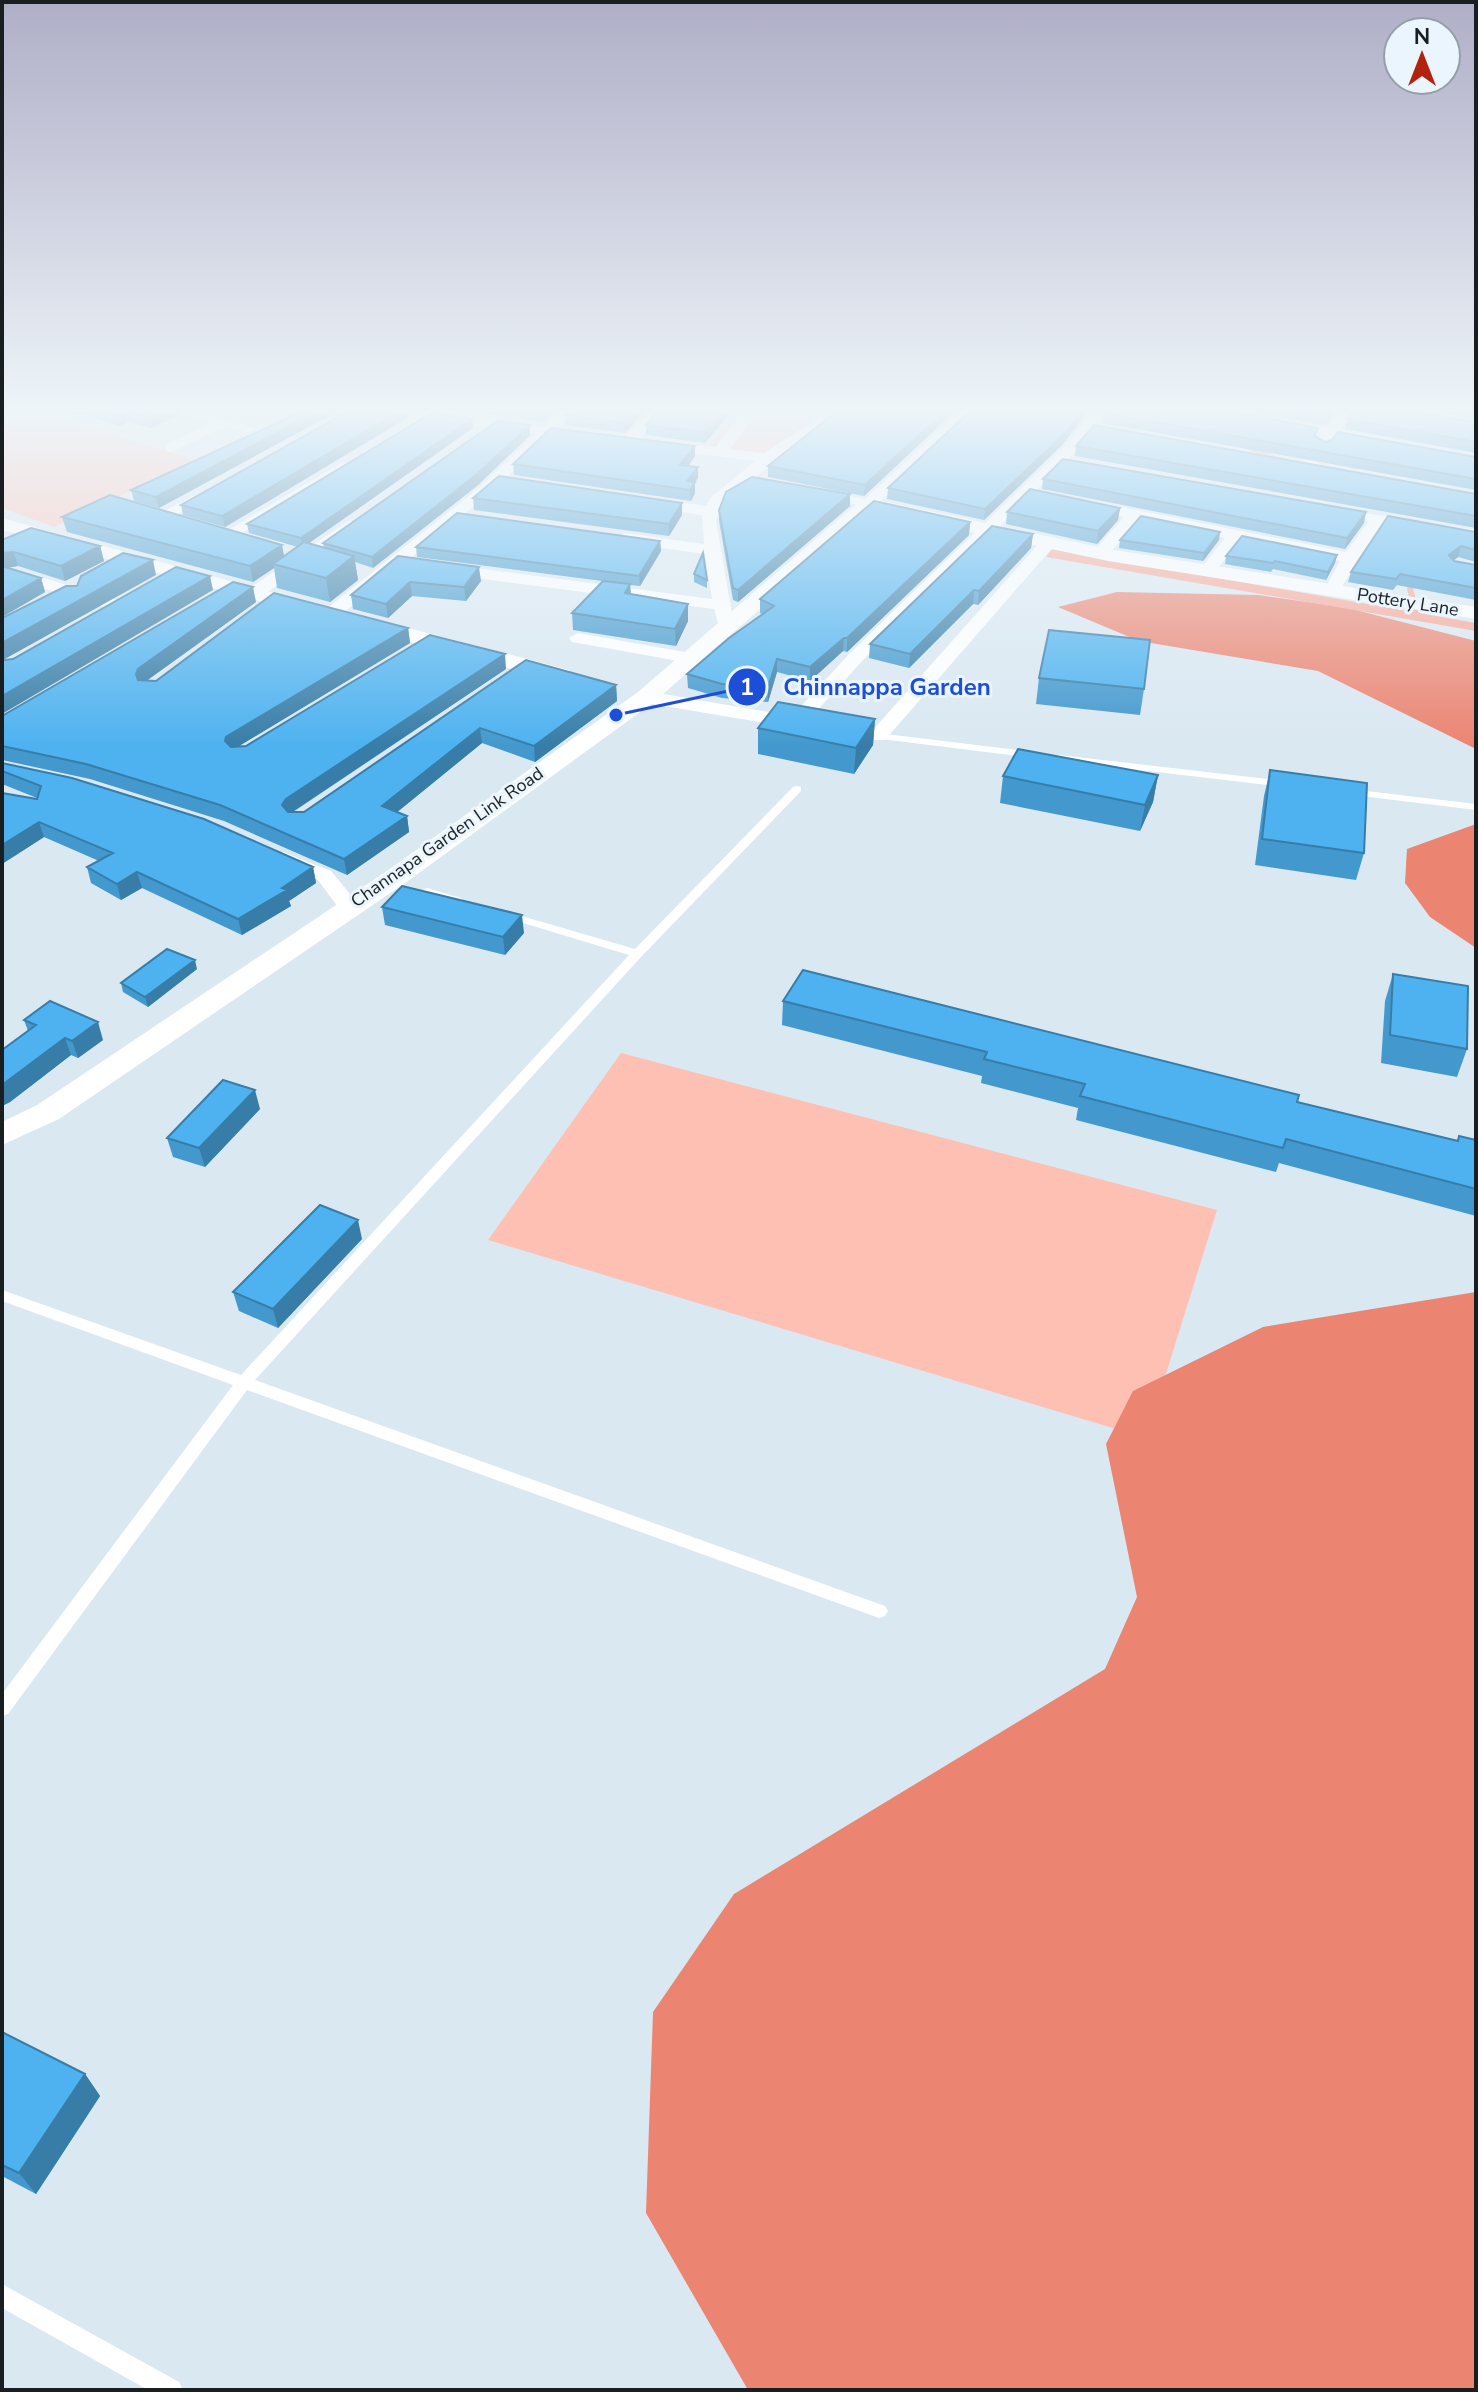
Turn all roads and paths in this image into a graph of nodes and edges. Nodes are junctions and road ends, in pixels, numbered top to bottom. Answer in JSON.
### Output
{"nodes":[{"id":1,"x":178,"y":523,"type":"edge"},
{"id":2,"x":240,"y":523,"type":"edge"},
{"id":3,"x":355,"y":523,"type":"edge"},
{"id":4,"x":446,"y":523,"type":"edge"},
{"id":5,"x":708,"y":523,"type":"edge"},
{"id":6,"x":847,"y":523,"type":"edge"},
{"id":7,"x":953,"y":523,"type":"edge"},
{"id":8,"x":994,"y":523,"type":"edge"},
{"id":9,"x":1128,"y":523,"type":"edge"},
{"id":10,"x":1173,"y":523,"type":"edge"},
{"id":11,"x":1376,"y":523,"type":"edge"},
{"id":12,"x":1403,"y":523,"type":"edge"},
{"id":13,"x":2,"y":524,"type":"edge"},
{"id":14,"x":186,"y":525,"type":"edge"},
{"id":15,"x":986,"y":530,"type":"junction"},
{"id":16,"x":26,"y":532,"type":"junction"},
{"id":17,"x":1235,"y":535,"type":"junction"},
{"id":18,"x":1476,"y":535,"type":"edge"},
{"id":19,"x":607,"y":536,"type":"edge"},
{"id":20,"x":2,"y":542,"type":"edge"},
{"id":21,"x":1048,"y":543,"type":"junction"},
{"id":22,"x":251,"y":544,"type":"edge"},
{"id":23,"x":713,"y":550,"type":"junction"},
{"id":24,"x":277,"y":551,"type":"edge"},
{"id":25,"x":1100,"y":554,"type":"junction"},
{"id":26,"x":1350,"y":558,"type":"junction"},
{"id":27,"x":123,"y":559,"type":"junction"},
{"id":28,"x":310,"y":560,"type":"junction"},
{"id":29,"x":397,"y":562,"type":"junction"},
{"id":30,"x":1207,"y":571,"type":"junction"},
{"id":31,"x":11,"y":573,"type":"edge"},
{"id":32,"x":174,"y":573,"type":"junction"},
{"id":33,"x":151,"y":586,"type":"edge"},
{"id":34,"x":231,"y":588,"type":"junction"},
{"id":35,"x":1332,"y":590,"type":"junction"},
{"id":36,"x":67,"y":591,"type":"junction"},
{"id":37,"x":259,"y":603,"type":"junction"},
{"id":38,"x":204,"y":604,"type":"edge"},
{"id":39,"x":41,"y":605,"type":"edge"},
{"id":40,"x":722,"y":605,"type":"junction"},
{"id":41,"x":1476,"y":613,"type":"edge"},
{"id":42,"x":331,"y":614,"type":"junction"},
{"id":43,"x":96,"y":619,"type":"edge"},
{"id":44,"x":725,"y":628,"type":"junction"},
{"id":45,"x":578,"y":638,"type":"dead end"},
{"id":46,"x":429,"y":640,"type":"junction"},
{"id":47,"x":402,"y":656,"type":"edge"},
{"id":48,"x":690,"y":658,"type":"junction"},
{"id":49,"x":525,"y":665,"type":"junction"},
{"id":50,"x":585,"y":681,"type":"edge"},
{"id":51,"x":503,"y":682,"type":"edge"},
{"id":52,"x":616,"y":689,"type":"edge"},
{"id":53,"x":646,"y":697,"type":"junction"},
{"id":54,"x":855,"y":733,"type":"edge"},
{"id":55,"x":878,"y":736,"type":"junction"},
{"id":56,"x":1303,"y":787,"type":"edge"},
{"id":57,"x":797,"y":789,"type":"dead end"},
{"id":58,"x":1334,"y":790,"type":"edge"},
{"id":59,"x":1476,"y":807,"type":"edge"},
{"id":60,"x":270,"y":852,"type":"edge"},
{"id":61,"x":427,"y":891,"type":"edge"},
{"id":62,"x":472,"y":904,"type":"edge"},
{"id":63,"x":349,"y":906,"type":"junction"},
{"id":64,"x":487,"y":909,"type":"edge"},
{"id":65,"x":637,"y":954,"type":"junction"},
{"id":66,"x":2,"y":1135,"type":"edge"},
{"id":67,"x":2,"y":1295,"type":"edge"},
{"id":68,"x":244,"y":1382,"type":"junction"},
{"id":69,"x":879,"y":1611,"type":"dead end"},
{"id":70,"x":2,"y":1708,"type":"edge"},
{"id":71,"x":2,"y":2295,"type":"edge"},
{"id":72,"x":171,"y":2390,"type":"edge"}],
"edges":[{"from":1,"to":14,"type":"street"},
{"from":2,"to":22,"type":"street"},
{"from":3,"to":28,"type":"street"},
{"from":4,"to":29,"type":"street"},
{"from":5,"to":23,"type":"street"},
{"from":6,"to":44,"type":"street","name":"Channapa Garden Link Road"},
{"from":7,"to":15,"type":"street","name":"Pottery Lane"},
{"from":8,"to":15,"type":"street"},
{"from":9,"to":25,"type":"street"},
{"from":10,"to":17,"type":"street"},
{"from":11,"to":26,"type":"street"},
{"from":12,"to":18,"type":"street"},
{"from":13,"to":16,"type":"street"},
{"from":15,"to":21,"type":"street","name":"Pottery Lane"},
{"from":15,"to":53,"type":"street"},
{"from":16,"to":20,"type":"street"},
{"from":16,"to":27,"type":"street"},
{"from":17,"to":26,"type":"street"},
{"from":17,"to":30,"type":"street"},
{"from":19,"to":23,"type":"street"},
{"from":21,"to":25,"type":"street","name":"Pottery Lane"},
{"from":21,"to":55,"type":"street"},
{"from":23,"to":40,"type":"street"},
{"from":24,"to":28,"type":"street"},
{"from":25,"to":30,"type":"street","name":"Pottery Lane"},
{"from":26,"to":35,"type":"street"},
{"from":27,"to":32,"type":"street"},
{"from":27,"to":36,"type":"street"},
{"from":28,"to":37,"type":"street"},
{"from":29,"to":40,"type":"street"},
{"from":29,"to":42,"type":"street"},
{"from":30,"to":35,"type":"street","name":"Pottery Lane"},
{"from":31,"to":36,"type":"street"},
{"from":32,"to":33,"type":"street"},
{"from":32,"to":34,"type":"street"},
{"from":34,"to":37,"type":"street"},
{"from":34,"to":38,"type":"street"},
{"from":35,"to":41,"type":"street","name":"Pottery Lane"},
{"from":36,"to":39,"type":"street"},
{"from":36,"to":43,"type":"street"},
{"from":37,"to":42,"type":"street"},
{"from":40,"to":44,"type":"street"},
{"from":42,"to":46,"type":"street"},
{"from":44,"to":48,"type":"street","name":"Channapa Garden Link Road"},
{"from":45,"to":48,"type":"street"},
{"from":46,"to":47,"type":"street"},
{"from":46,"to":49,"type":"street"},
{"from":48,"to":53,"type":"street","name":"Channapa Garden Link Road"},
{"from":49,"to":50,"type":"street"},
{"from":49,"to":51,"type":"street"},
{"from":52,"to":53,"type":"street"},
{"from":53,"to":63,"type":"street","name":"Channapa Garden Link Road"},
{"from":54,"to":55,"type":"lane"},
{"from":55,"to":56,"type":"lane"},
{"from":57,"to":65,"type":"lane"},
{"from":58,"to":59,"type":"lane"},
{"from":60,"to":63,"type":"street"},
{"from":61,"to":62,"type":"lane"},
{"from":63,"to":66,"type":"street","name":"Channapa Garden Link Road"},
{"from":64,"to":65,"type":"lane"},
{"from":65,"to":68,"type":"lane"},
{"from":67,"to":68,"type":"lane"},
{"from":68,"to":69,"type":"lane"},
{"from":68,"to":70,"type":"lane"},
{"from":71,"to":72,"type":"lane"}]}
